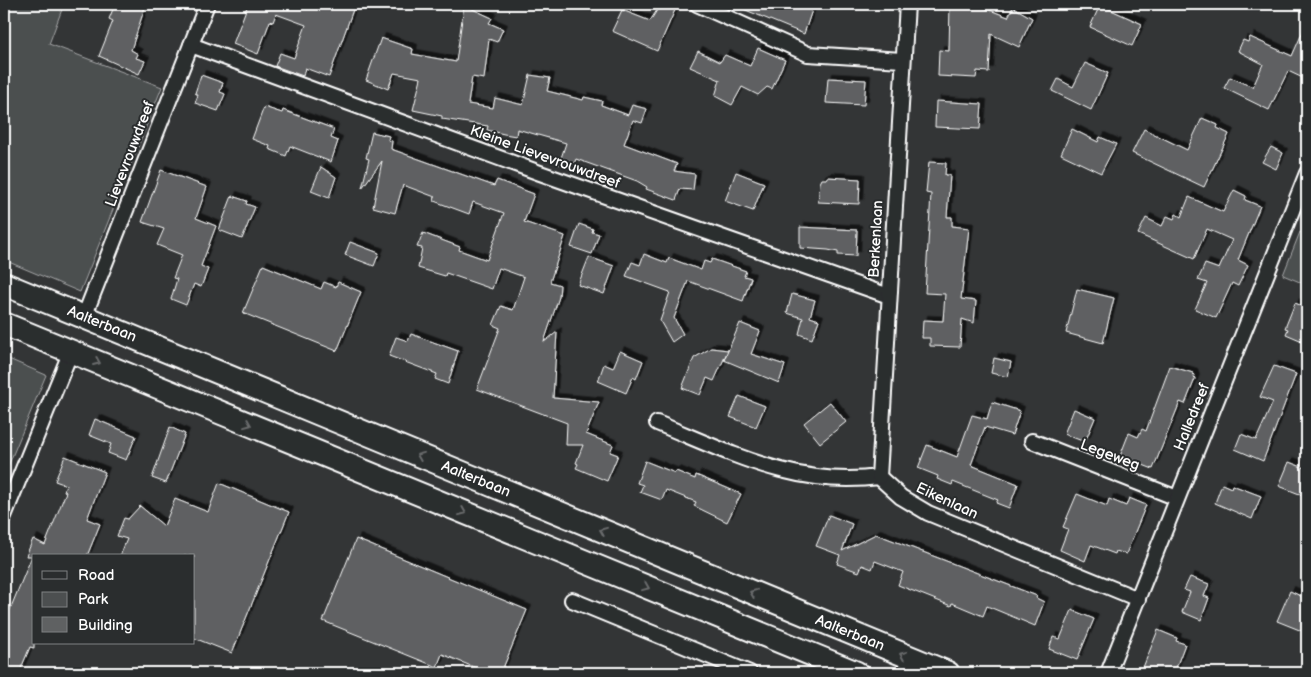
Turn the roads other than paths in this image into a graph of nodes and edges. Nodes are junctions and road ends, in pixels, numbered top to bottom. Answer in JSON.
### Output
{"nodes":[{"id":1,"x":207,"y":4,"type":"edge"},
{"id":2,"x":697,"y":4,"type":"edge"},
{"id":3,"x":907,"y":4,"type":"edge"},
{"id":4,"x":191,"y":45,"type":"junction"},
{"id":5,"x":902,"y":60,"type":"junction"},
{"id":6,"x":1307,"y":173,"type":"edge"},
{"id":7,"x":4,"y":284,"type":"edge"},
{"id":8,"x":889,"y":296,"type":"junction"},
{"id":9,"x":84,"y":317,"type":"junction"},
{"id":10,"x":4,"y":324,"type":"edge"},
{"id":11,"x":71,"y":351,"type":"junction"},
{"id":12,"x":657,"y":423,"type":"dead end"},
{"id":13,"x":1032,"y":442,"type":"dead end"},
{"id":14,"x":879,"y":477,"type":"junction"},
{"id":15,"x":1177,"y":498,"type":"junction"},
{"id":16,"x":4,"y":516,"type":"edge"},
{"id":17,"x":1138,"y":598,"type":"junction"},
{"id":18,"x":572,"y":600,"type":"dead end"},
{"id":19,"x":750,"y":673,"type":"edge"},
{"id":20,"x":857,"y":673,"type":"edge"},
{"id":21,"x":948,"y":673,"type":"edge"},
{"id":22,"x":1108,"y":673,"type":"edge"}],
"edges":[{"from":1,"to":4,"type":"street","name":"Lievevrouwdreef"},
{"from":2,"to":5,"type":"street"},
{"from":3,"to":5,"type":"street","name":"Berkenlaan"},
{"from":4,"to":8,"type":"street","name":"Kleine Lievevrouwdreef"},
{"from":4,"to":9,"type":"street","name":"Lievevrouwdreef"},
{"from":5,"to":8,"type":"street","name":"Berkenlaan"},
{"from":6,"to":15,"type":"street","name":"Halledreef"},
{"from":7,"to":9,"type":"highway","name":"Aalterbaan"},
{"from":8,"to":14,"type":"street","name":"Berkenlaan"},
{"from":21,"to":9,"type":"highway","name":"Aalterbaan","one_way":true},
{"from":10,"to":11,"type":"highway"},
{"from":11,"to":16,"type":"street"},
{"from":11,"to":20,"type":"highway","one_way":true},
{"from":12,"to":14,"type":"street"},
{"from":13,"to":15,"type":"street","name":"Legeweg"},
{"from":14,"to":17,"type":"street","name":"Eikenlaan"},
{"from":15,"to":17,"type":"street","name":"Halledreef"},
{"from":17,"to":22,"type":"street","name":"Halledreef"},
{"from":18,"to":19,"type":"street"}]}
